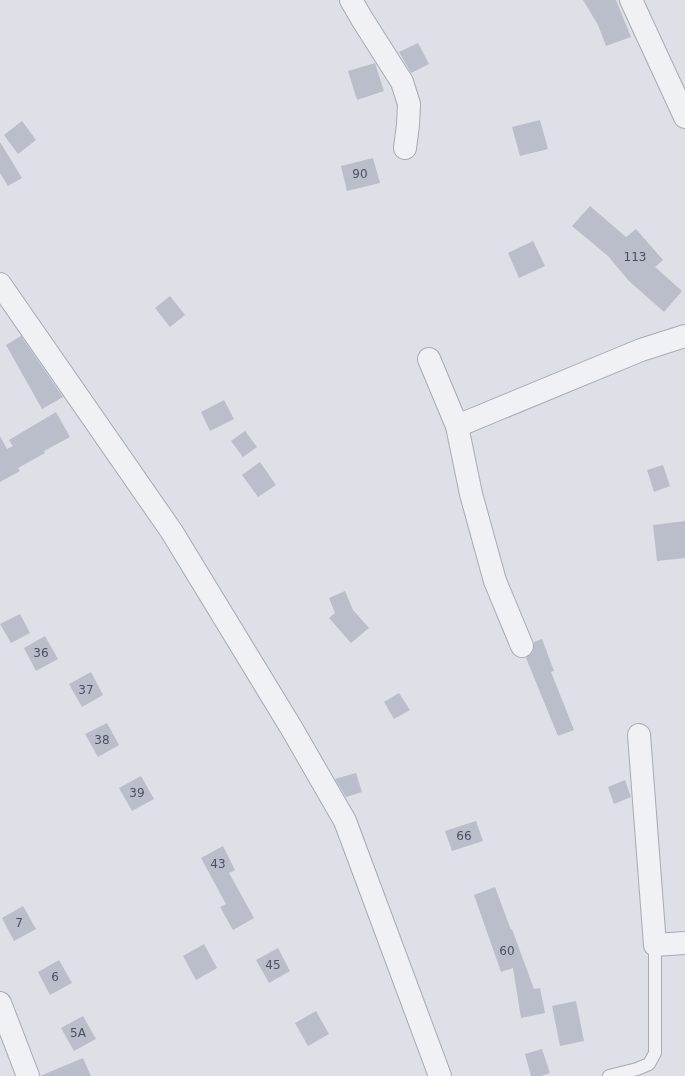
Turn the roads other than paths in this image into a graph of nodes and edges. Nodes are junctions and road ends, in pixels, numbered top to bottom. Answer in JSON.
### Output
{"nodes":[{"id":1,"x":351,"y":0,"type":"edge"},
{"id":2,"x":631,"y":0,"type":"edge"},
{"id":3,"x":685,"y":117,"type":"edge"},
{"id":4,"x":405,"y":148,"type":"dead end"},
{"id":5,"x":0,"y":284,"type":"edge"},
{"id":6,"x":685,"y":336,"type":"edge"},
{"id":7,"x":429,"y":359,"type":"dead end"},
{"id":8,"x":457,"y":426,"type":"junction"},
{"id":9,"x":522,"y":646,"type":"dead end"},
{"id":10,"x":639,"y":735,"type":"dead end"},
{"id":11,"x":685,"y":944,"type":"edge"},
{"id":12,"x":655,"y":945,"type":"junction"},
{"id":13,"x":0,"y":1002,"type":"edge"},
{"id":14,"x":28,"y":1076,"type":"edge"},
{"id":15,"x":440,"y":1076,"type":"edge"},
{"id":16,"x":608,"y":1076,"type":"edge"}],
"edges":[{"from":1,"to":4,"type":"street"},
{"from":2,"to":3,"type":"street"},
{"from":5,"to":15,"type":"street"},
{"from":6,"to":8,"type":"street"},
{"from":7,"to":8,"type":"street"},
{"from":8,"to":9,"type":"street"},
{"from":10,"to":12,"type":"street"},
{"from":11,"to":12,"type":"street"},
{"from":12,"to":16,"type":"lane"},
{"from":13,"to":14,"type":"street"}]}
